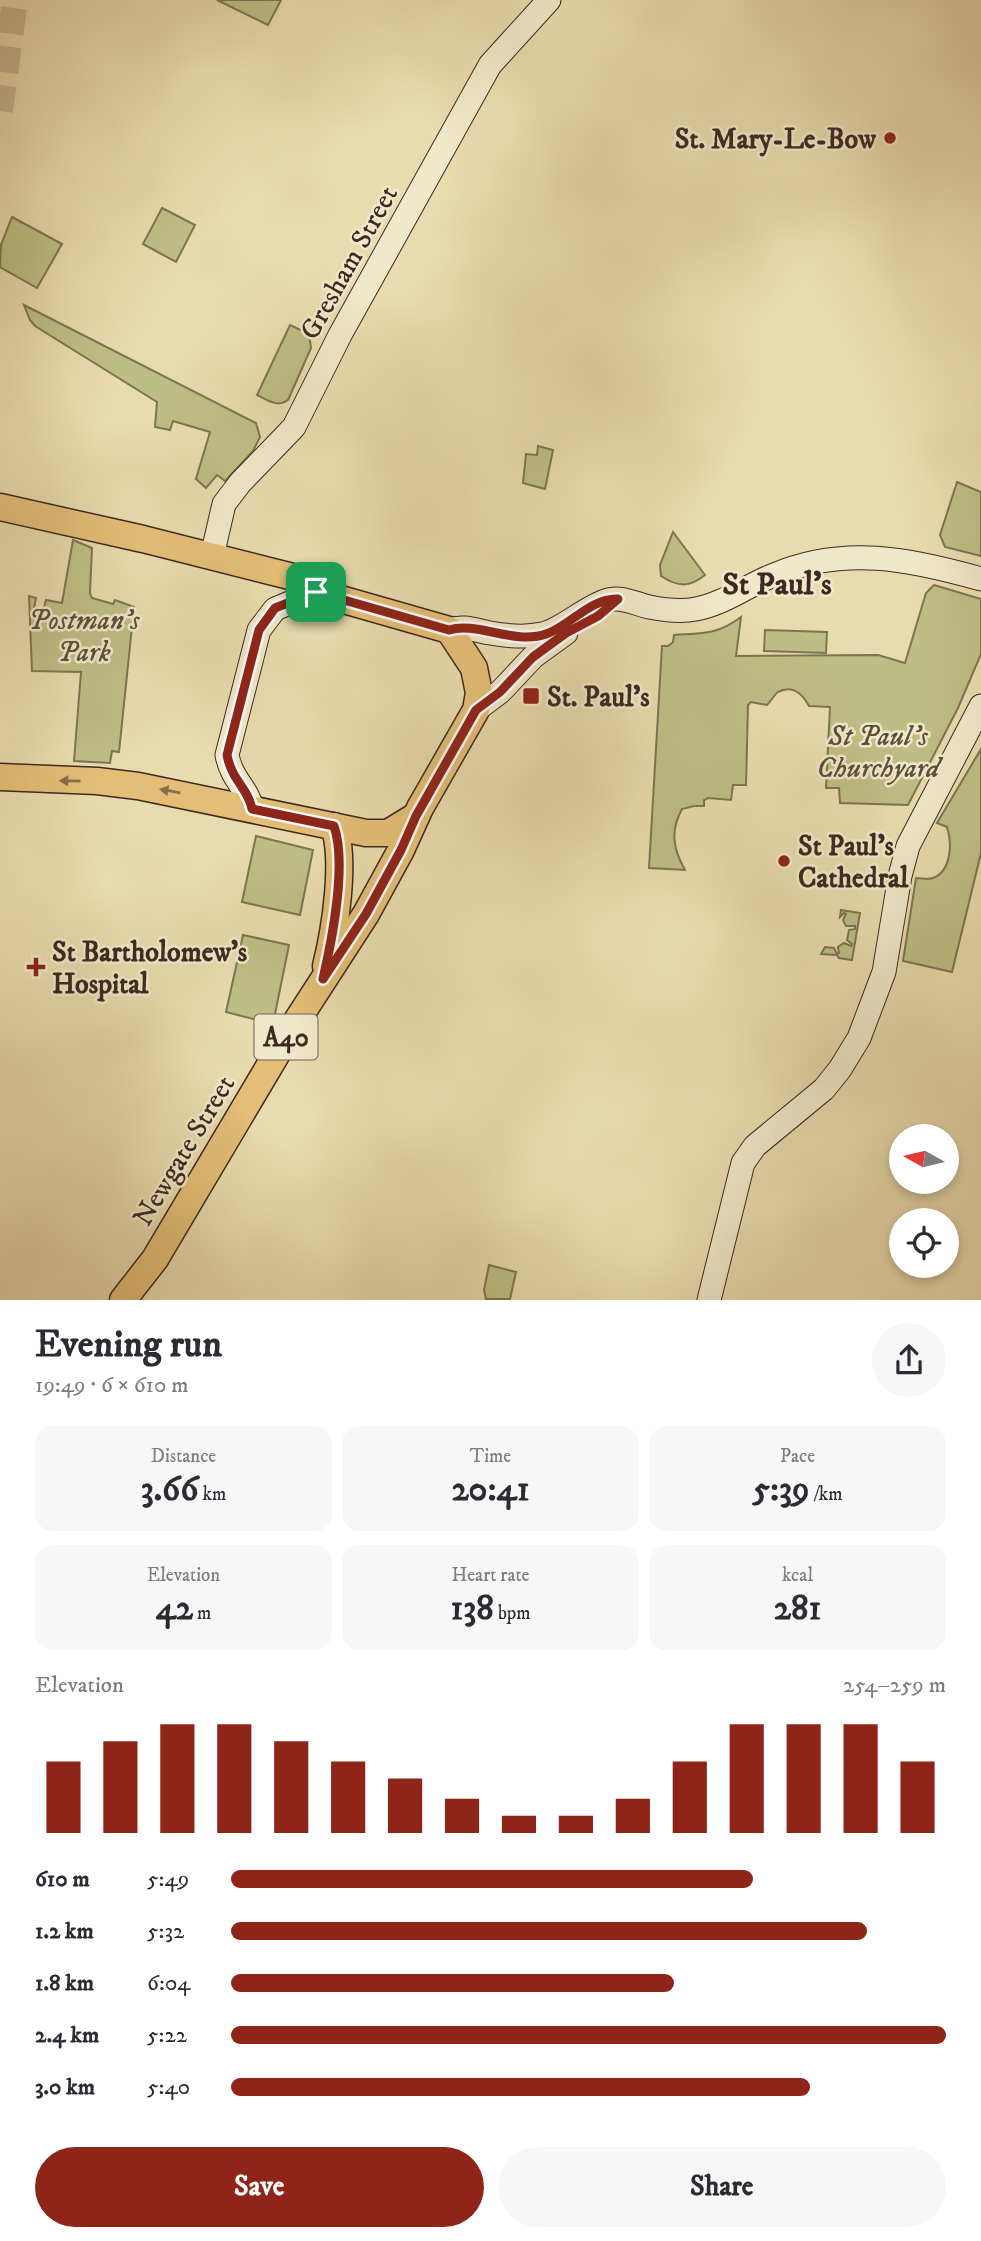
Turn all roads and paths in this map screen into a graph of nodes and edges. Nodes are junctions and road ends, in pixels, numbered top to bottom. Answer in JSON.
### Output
{"nodes":[{"id":1,"x":549,"y":0,"type":"edge"},
{"id":2,"x":0,"y":507,"type":"edge"},
{"id":3,"x":212,"y":556,"type":"junction"},
{"id":4,"x":981,"y":579,"type":"edge"},
{"id":5,"x":316,"y":592,"type":"junction"},
{"id":6,"x":618,"y":599,"type":"junction"},
{"id":7,"x":449,"y":630,"type":"junction"},
{"id":8,"x":981,"y":706,"type":"edge"},
{"id":9,"x":476,"y":710,"type":"junction"},
{"id":10,"x":9,"y":778,"type":"edge"},
{"id":11,"x":252,"y":809,"type":"junction"},
{"id":12,"x":416,"y":816,"type":"junction"},
{"id":13,"x":334,"y":826,"type":"junction"},
{"id":14,"x":323,"y":979,"type":"junction"},
{"id":15,"x":127,"y":1296,"type":"edge"},
{"id":16,"x":709,"y":1300,"type":"edge"}],
"edges":[{"from":1,"to":3,"type":"street","name":"Gresham Street"},
{"from":2,"to":3,"type":"main road"},
{"from":3,"to":5,"type":"main road"},
{"from":4,"to":6,"type":"street"},
{"from":5,"to":7,"type":"main road"},
{"from":5,"to":11,"type":"street"},
{"from":6,"to":7,"type":"street"},
{"from":6,"to":9,"type":"street"},
{"from":7,"to":9,"type":"main road"},
{"from":8,"to":16,"type":"street"},
{"from":9,"to":12,"type":"main road","name":"Newgate Street","number":"A40"},
{"from":11,"to":10,"type":"main road","one_way":true},
{"from":11,"to":13,"type":"main road"},
{"from":12,"to":13,"type":"main road"},
{"from":12,"to":14,"type":"main road","name":"Newgate Street","number":"A40"},
{"from":13,"to":14,"type":"main road","number":"A40"},
{"from":14,"to":15,"type":"main road","name":"Newgate Street","number":"A40"}]}
